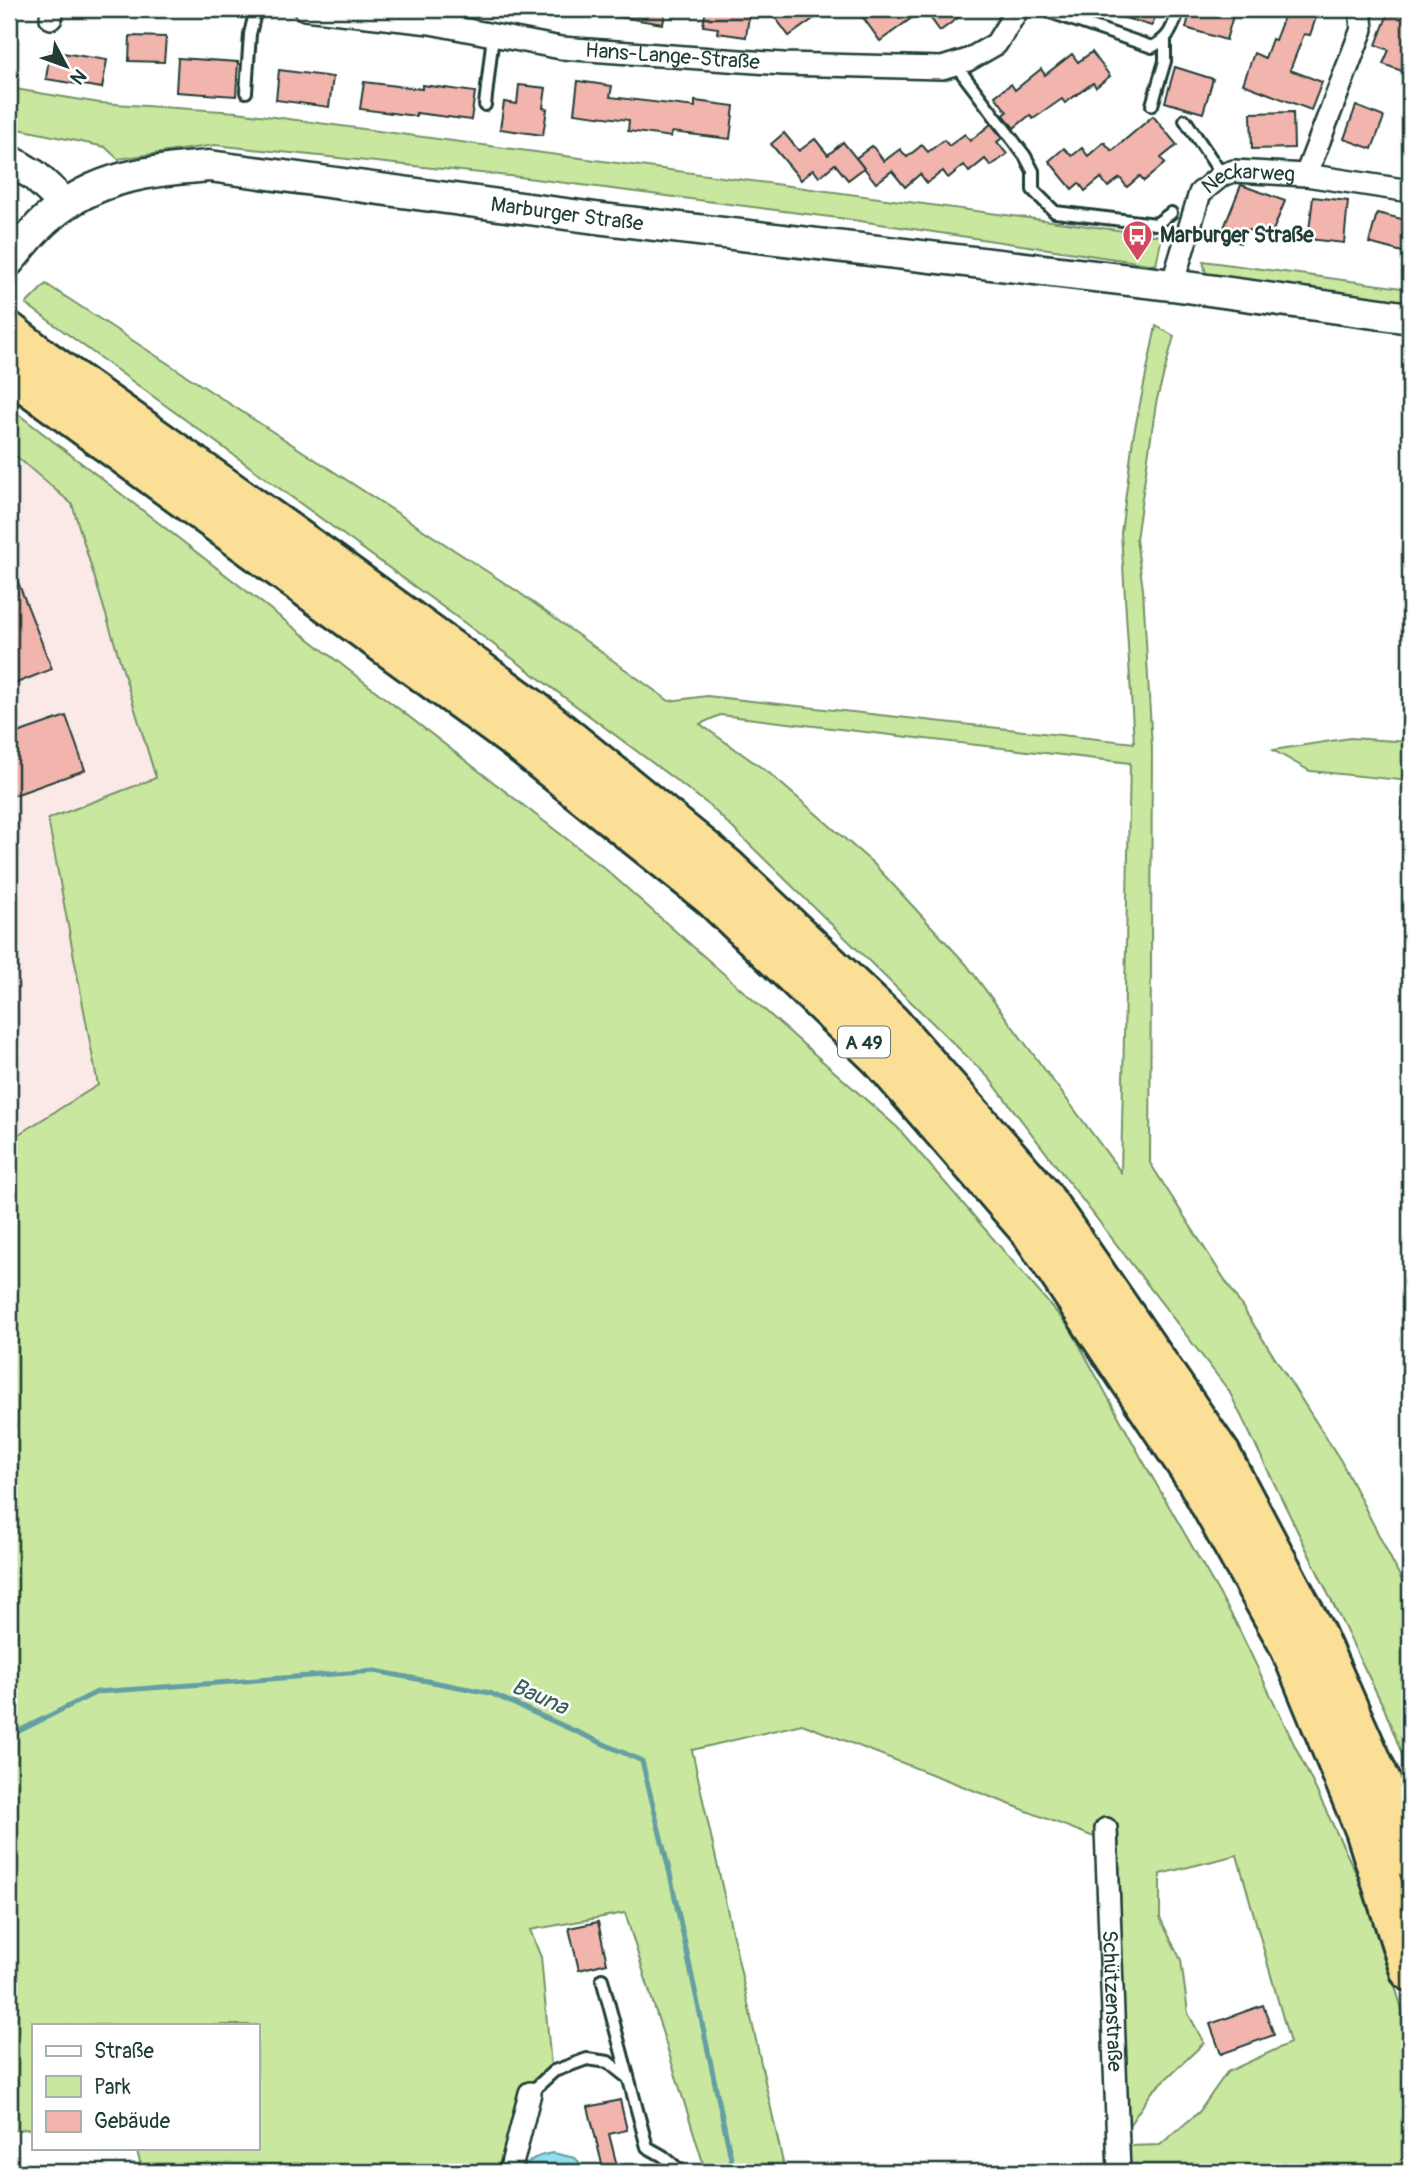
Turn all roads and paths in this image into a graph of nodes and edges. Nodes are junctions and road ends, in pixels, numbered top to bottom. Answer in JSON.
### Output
{"nodes":[{"id":1,"x":256,"y":9,"type":"edge"},
{"id":2,"x":305,"y":9,"type":"edge"},
{"id":3,"x":1018,"y":9,"type":"edge"},
{"id":4,"x":1041,"y":9,"type":"edge"},
{"id":5,"x":1179,"y":9,"type":"edge"},
{"id":6,"x":1360,"y":9,"type":"edge"},
{"id":7,"x":431,"y":16,"type":"edge"},
{"id":8,"x":493,"y":35,"type":"junction"},
{"id":9,"x":1165,"y":41,"type":"junction"},
{"id":10,"x":955,"y":64,"type":"junction"},
{"id":11,"x":246,"y":92,"type":"dead end"},
{"id":12,"x":485,"y":105,"type":"dead end"},
{"id":13,"x":1152,"y":105,"type":"dead end"},
{"id":14,"x":1185,"y":120,"type":"dead end"},
{"id":15,"x":9,"y":160,"type":"edge"},
{"id":16,"x":1222,"y":175,"type":"junction"},
{"id":17,"x":1306,"y":175,"type":"junction"},
{"id":18,"x":1410,"y":191,"type":"edge"},
{"id":19,"x":65,"y":204,"type":"junction"},
{"id":20,"x":1171,"y":213,"type":"dead end"},
{"id":21,"x":17,"y":251,"type":"edge"},
{"id":22,"x":1172,"y":285,"type":"junction"},
{"id":23,"x":1410,"y":318,"type":"edge"},
{"id":24,"x":9,"y":332,"type":"edge"},
{"id":25,"x":9,"y":371,"type":"edge"},
{"id":26,"x":1105,"y":1829,"type":"dead end"},
{"id":27,"x":1410,"y":1858,"type":"edge"},
{"id":28,"x":1410,"y":1971,"type":"edge"},
{"id":29,"x":602,"y":1979,"type":"dead end"},
{"id":30,"x":628,"y":2078,"type":"junction"},
{"id":31,"x":530,"y":2093,"type":"joint"},
{"id":32,"x":510,"y":2172,"type":"edge"},
{"id":33,"x":682,"y":2172,"type":"edge"},
{"id":34,"x":1119,"y":2172,"type":"edge"}],
"edges":[{"from":1,"to":11,"type":"lane"},
{"from":2,"to":7,"type":"street","name":"Hans-Lange-Straße"},
{"from":3,"to":10,"type":"street","name":"Hans-Lange-Straße"},
{"from":4,"to":9,"type":"lane"},
{"from":5,"to":9,"type":"lane"},
{"from":6,"to":17,"type":"street","name":"Neckarweg"},
{"from":7,"to":8,"type":"street","name":"Hans-Lange-Straße"},
{"from":8,"to":10,"type":"street","name":"Hans-Lange-Straße"},
{"from":8,"to":12,"type":"lane"},
{"from":9,"to":13,"type":"lane"},
{"from":10,"to":20,"type":"lane"},
{"from":14,"to":16,"type":"lane"},
{"from":15,"to":19,"type":"street"},
{"from":16,"to":17,"type":"street","name":"Neckarweg"},
{"from":16,"to":22,"type":"street","name":"Neckarweg"},
{"from":17,"to":18,"type":"street"},
{"from":19,"to":21,"type":"street","name":"Marburger Straße"},
{"from":19,"to":22,"type":"street","name":"Marburger Straße"},
{"from":22,"to":23,"type":"street","name":"Marburger Straße"},
{"from":24,"to":27,"type":"highway","number":"A 49"},
{"from":25,"to":28,"type":"highway","number":"A 49"},
{"from":26,"to":34,"type":"street","name":"Schützenstraße"},
{"from":29,"to":30,"type":"lane"},
{"from":30,"to":31,"type":"lane"},
{"from":30,"to":33,"type":"lane"},
{"from":31,"to":32,"type":"street"}]}
